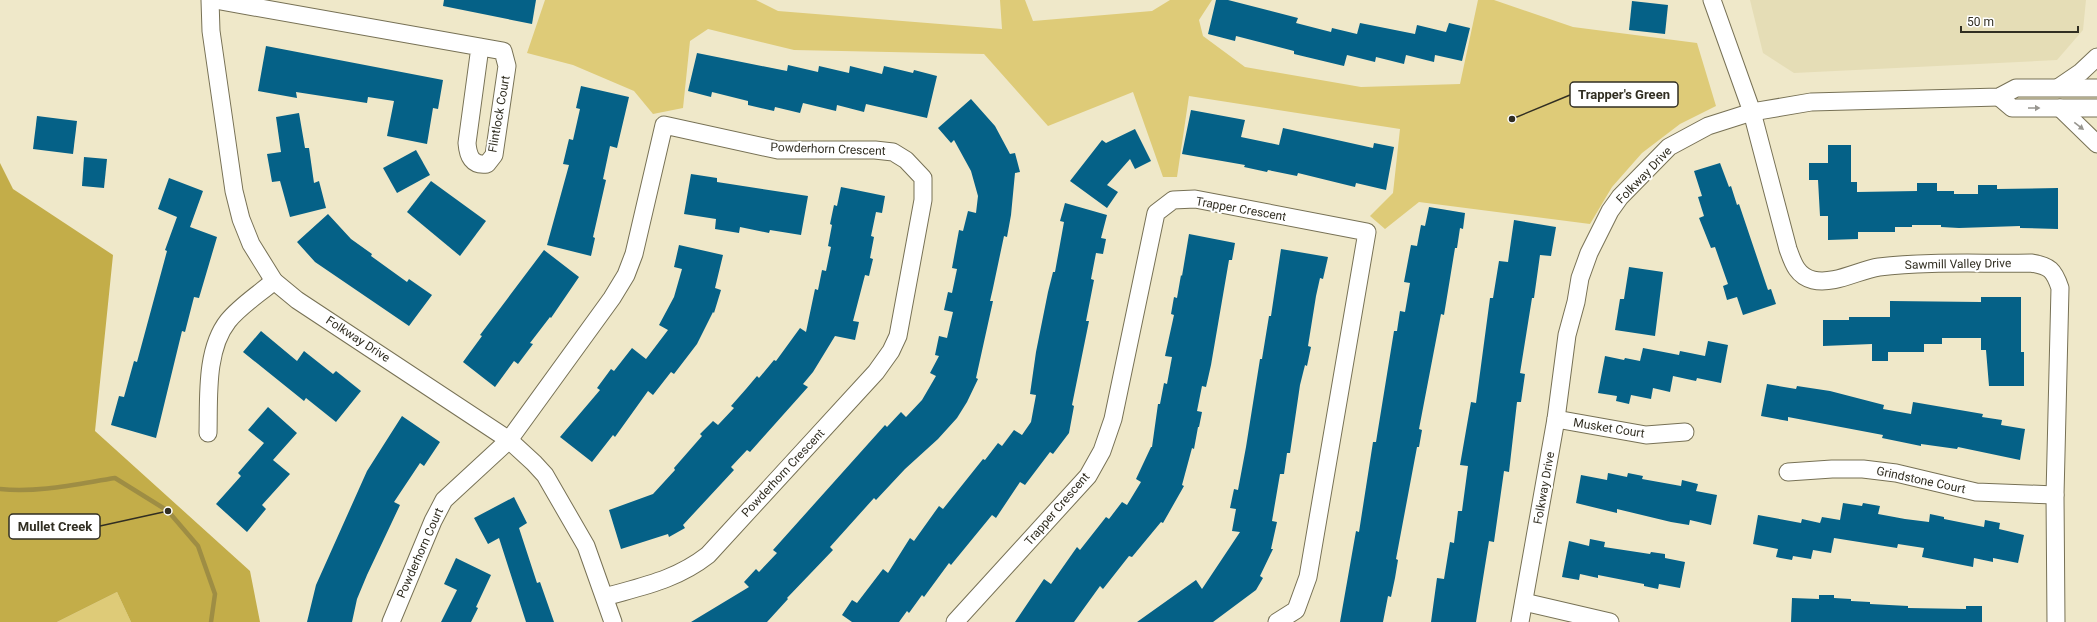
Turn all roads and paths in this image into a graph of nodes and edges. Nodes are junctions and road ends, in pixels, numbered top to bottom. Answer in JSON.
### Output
{"nodes":[{"id":1,"x":210,"y":0,"type":"edge"},
{"id":2,"x":215,"y":0,"type":"edge"},
{"id":3,"x":1712,"y":0,"type":"edge"},
{"id":4,"x":480,"y":47,"type":"junction"},
{"id":5,"x":2097,"y":57,"type":"edge"},
{"id":6,"x":2058,"y":87,"type":"junction"},
{"id":7,"x":2097,"y":88,"type":"edge"},
{"id":8,"x":1999,"y":97,"type":"junction"},
{"id":9,"x":2060,"y":108,"type":"junction"},
{"id":10,"x":2097,"y":108,"type":"edge"},
{"id":11,"x":1752,"y":112,"type":"junction"},
{"id":12,"x":2097,"y":144,"type":"edge"},
{"id":13,"x":274,"y":281,"type":"junction"},
{"id":14,"x":1556,"y":419,"type":"junction"},
{"id":15,"x":1685,"y":432,"type":"dead end"},
{"id":16,"x":208,"y":433,"type":"dead end"},
{"id":17,"x":509,"y":440,"type":"junction"},
{"id":18,"x":1788,"y":472,"type":"dead end"},
{"id":19,"x":2055,"y":494,"type":"junction"},
{"id":20,"x":605,"y":597,"type":"junction"},
{"id":21,"x":1524,"y":602,"type":"junction"},
{"id":22,"x":390,"y":622,"type":"edge"},
{"id":23,"x":613,"y":622,"type":"edge"},
{"id":24,"x":955,"y":622,"type":"edge"},
{"id":25,"x":1277,"y":622,"type":"edge"},
{"id":26,"x":1520,"y":622,"type":"edge"},
{"id":27,"x":1610,"y":622,"type":"edge"},
{"id":28,"x":2056,"y":622,"type":"edge"}],
"edges":[{"from":1,"to":13,"type":"street","name":"Folkway Drive"},
{"from":2,"to":4,"type":"street","name":"Flintlock Court"},
{"from":3,"to":11,"type":"street","name":"Sawmill Valley Drive"},
{"from":4,"to":4,"type":"street","name":"Flintlock Court"},
{"from":5,"to":6,"type":"street"},
{"from":6,"to":7,"type":"street","name":"Folkway Drive"},
{"from":6,"to":8,"type":"street","name":"Folkway Drive"},
{"from":8,"to":9,"type":"street","one_way":true},
{"from":8,"to":11,"type":"street","name":"Folkway Drive"},
{"from":9,"to":10,"type":"street"},
{"from":9,"to":12,"type":"street","one_way":true},
{"from":11,"to":14,"type":"street","name":"Folkway Drive"},
{"from":11,"to":19,"type":"street","name":"Sawmill Valley Drive"},
{"from":13,"to":16,"type":"street"},
{"from":13,"to":17,"type":"street","name":"Folkway Drive"},
{"from":14,"to":15,"type":"street","name":"Musket Court"},
{"from":14,"to":21,"type":"street","name":"Folkway Drive"},
{"from":17,"to":20,"type":"street","name":"Folkway Drive"},
{"from":17,"to":20,"type":"street","name":"Powderhorn Crescent"},
{"from":17,"to":22,"type":"street","name":"Powderhorn Court"},
{"from":18,"to":19,"type":"street","name":"Grindstone Court"},
{"from":19,"to":28,"type":"street","name":"Sawmill Valley Drive"},
{"from":20,"to":23,"type":"street","name":"Folkway Drive"},
{"from":21,"to":26,"type":"street","name":"Folkway Drive"},
{"from":21,"to":27,"type":"street"},
{"from":24,"to":25,"type":"street","name":"Trapper Crescent"}]}
